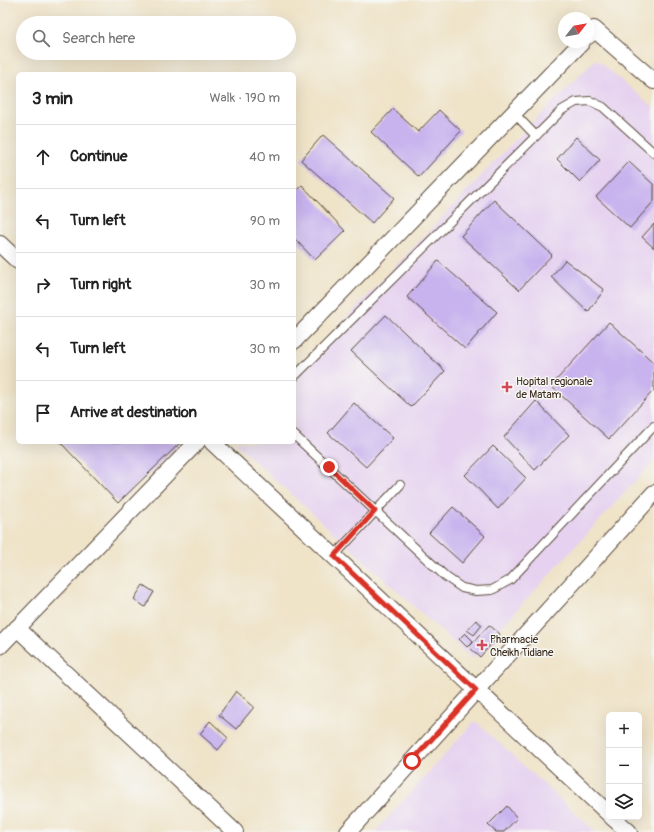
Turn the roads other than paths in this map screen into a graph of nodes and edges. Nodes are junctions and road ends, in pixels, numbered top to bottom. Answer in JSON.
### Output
{"nodes":[{"id":1,"x":594,"y":29,"type":"edge"},
{"id":2,"x":576,"y":48,"type":"edge"},
{"id":3,"x":654,"y":81,"type":"edge"},
{"id":4,"x":514,"y":113,"type":"junction"},
{"id":5,"x":536,"y":136,"type":"junction"},
{"id":6,"x":654,"y":153,"type":"edge"},
{"id":7,"x":0,"y":244,"type":"edge"},
{"id":8,"x":16,"y":259,"type":"edge"},
{"id":9,"x":296,"y":339,"type":"edge"},
{"id":10,"x":296,"y":375,"type":"edge"},
{"id":11,"x":654,"y":426,"type":"edge"},
{"id":12,"x":296,"y":437,"type":"edge"},
{"id":13,"x":195,"y":444,"type":"edge"},
{"id":14,"x":214,"y":444,"type":"edge"},
{"id":15,"x":400,"y":485,"type":"dead end"},
{"id":16,"x":654,"y":494,"type":"edge"},
{"id":17,"x":375,"y":511,"type":"junction"},
{"id":18,"x":334,"y":556,"type":"junction"},
{"id":19,"x":17,"y":628,"type":"junction"},
{"id":20,"x":0,"y":646,"type":"edge"},
{"id":21,"x":476,"y":690,"type":"junction"},
{"id":22,"x":606,"y":811,"type":"edge"},
{"id":23,"x":615,"y":820,"type":"edge"},
{"id":24,"x":235,"y":832,"type":"edge"},
{"id":25,"x":348,"y":832,"type":"edge"},
{"id":26,"x":628,"y":832,"type":"edge"}],
"edges":[{"from":1,"to":3,"type":"street"},
{"from":2,"to":4,"type":"street"},
{"from":4,"to":5,"type":"lane"},
{"from":4,"to":9,"type":"street"},
{"from":5,"to":6,"type":"lane"},
{"from":5,"to":10,"type":"lane"},
{"from":7,"to":8,"type":"street"},
{"from":11,"to":17,"type":"lane"},
{"from":12,"to":17,"type":"lane"},
{"from":13,"to":19,"type":"street"},
{"from":14,"to":18,"type":"street"},
{"from":15,"to":17,"type":"lane"},
{"from":16,"to":21,"type":"street"},
{"from":17,"to":18,"type":"lane"},
{"from":18,"to":21,"type":"street"},
{"from":19,"to":20,"type":"street"},
{"from":19,"to":24,"type":"street"},
{"from":21,"to":22,"type":"street"},
{"from":21,"to":25,"type":"street"},
{"from":23,"to":26,"type":"street"}]}
